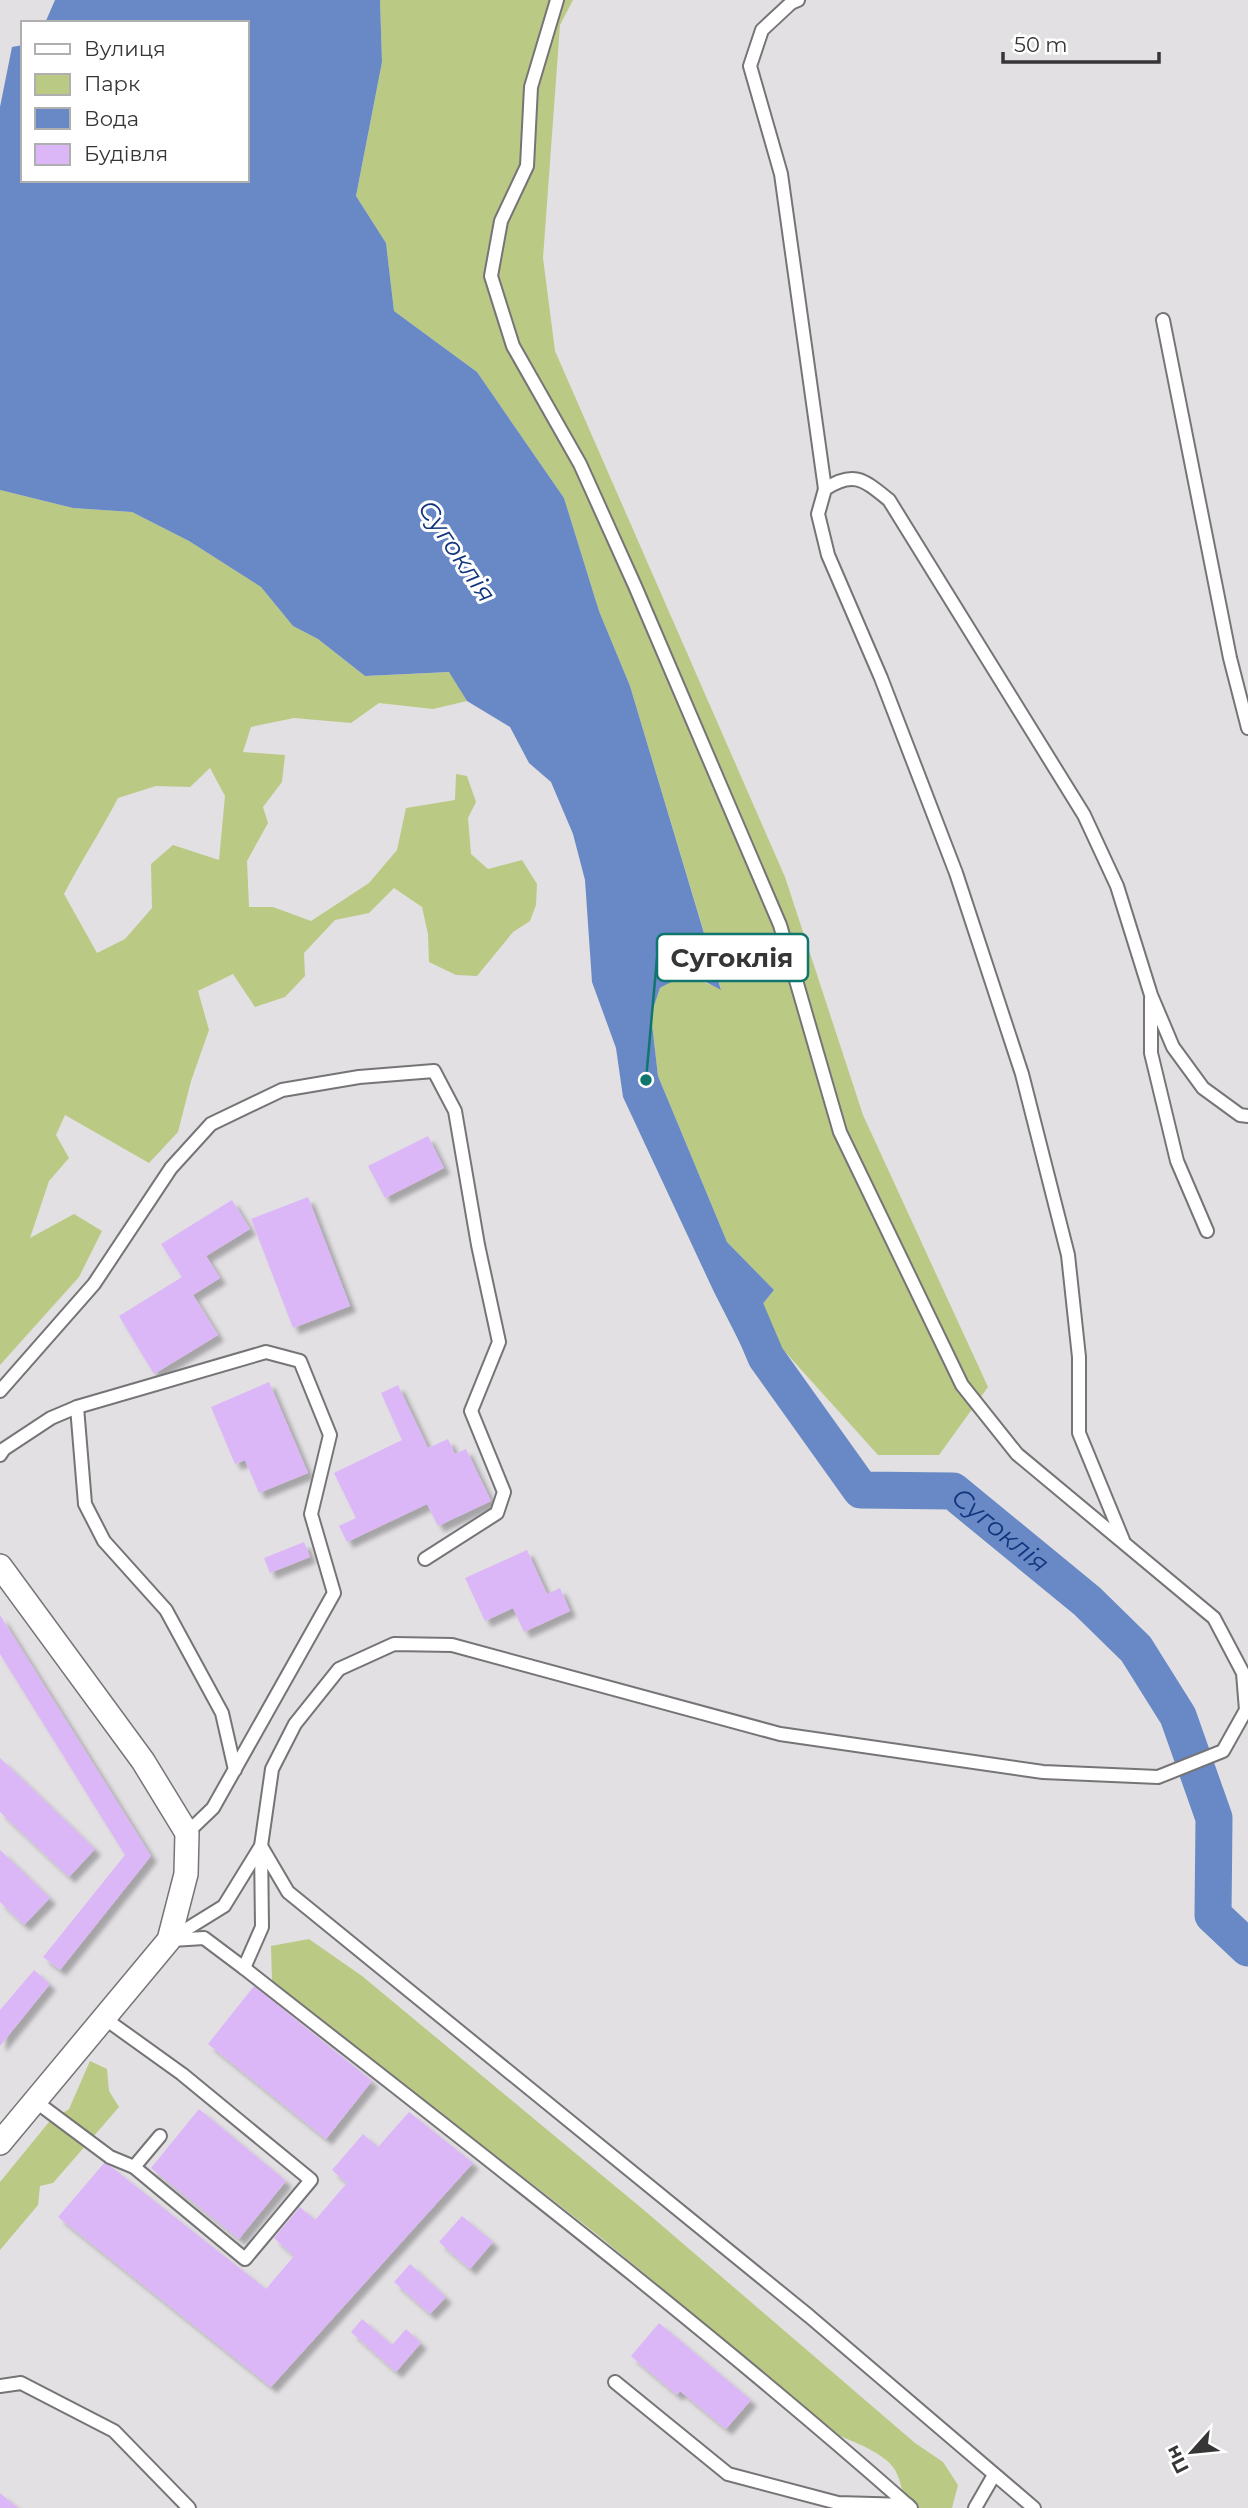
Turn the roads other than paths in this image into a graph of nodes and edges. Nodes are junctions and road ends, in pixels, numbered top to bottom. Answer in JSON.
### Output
{"nodes":[{"id":1,"x":557,"y":0,"type":"edge"},
{"id":2,"x":798,"y":0,"type":"edge"},
{"id":3,"x":1163,"y":320,"type":"dead end"},
{"id":4,"x":825,"y":489,"type":"junction"},
{"id":5,"x":1248,"y":728,"type":"edge"},
{"id":6,"x":1151,"y":995,"type":"junction"},
{"id":7,"x":1248,"y":1116,"type":"edge"},
{"id":8,"x":1207,"y":1231,"type":"dead end"},
{"id":9,"x":0,"y":1391,"type":"edge"},
{"id":10,"x":77,"y":1407,"type":"junction"},
{"id":11,"x":0,"y":1455,"type":"edge"},
{"id":12,"x":1125,"y":1544,"type":"junction"},
{"id":13,"x":425,"y":1559,"type":"dead end"},
{"id":14,"x":0,"y":1566,"type":"edge"},
{"id":15,"x":1247,"y":1709,"type":"edge"},
{"id":16,"x":234,"y":1770,"type":"junction"},
{"id":17,"x":187,"y":1833,"type":"junction"},
{"id":18,"x":261,"y":1846,"type":"junction"},
{"id":19,"x":169,"y":1940,"type":"junction"},
{"id":20,"x":244,"y":1968,"type":"junction"},
{"id":21,"x":104,"y":2018,"type":"junction"},
{"id":22,"x":35,"y":2101,"type":"junction"},
{"id":23,"x":160,"y":2136,"type":"dead end"},
{"id":24,"x":0,"y":2143,"type":"edge"},
{"id":25,"x":134,"y":2167,"type":"junction"},
{"id":26,"x":615,"y":2382,"type":"dead end"},
{"id":27,"x":0,"y":2386,"type":"edge"},
{"id":28,"x":994,"y":2475,"type":"junction"},
{"id":29,"x":910,"y":2507,"type":"edge"},
{"id":30,"x":190,"y":2508,"type":"edge"},
{"id":31,"x":975,"y":2508,"type":"edge"},
{"id":32,"x":1034,"y":2508,"type":"edge"}],
"edges":[{"from":1,"to":12,"type":"lane"},
{"from":2,"to":4,"type":"lane"},
{"from":3,"to":5,"type":"lane"},
{"from":4,"to":6,"type":"lane"},
{"from":4,"to":12,"type":"lane"},
{"from":6,"to":7,"type":"lane"},
{"from":6,"to":8,"type":"lane"},
{"from":9,"to":13,"type":"lane"},
{"from":10,"to":11,"type":"lane"},
{"from":10,"to":16,"type":"lane"},
{"from":10,"to":16,"type":"lane"},
{"from":12,"to":15,"type":"lane"},
{"from":14,"to":17,"type":"street"},
{"from":15,"to":18,"type":"lane"},
{"from":16,"to":17,"type":"lane"},
{"from":17,"to":19,"type":"street"},
{"from":18,"to":19,"type":"lane"},
{"from":18,"to":20,"type":"lane"},
{"from":18,"to":28,"type":"lane"},
{"from":19,"to":20,"type":"lane"},
{"from":19,"to":21,"type":"street"},
{"from":20,"to":29,"type":"lane"},
{"from":21,"to":22,"type":"street"},
{"from":21,"to":25,"type":"lane"},
{"from":22,"to":24,"type":"street"},
{"from":22,"to":25,"type":"lane"},
{"from":23,"to":25,"type":"lane"},
{"from":26,"to":29,"type":"lane"},
{"from":27,"to":30,"type":"lane"},
{"from":28,"to":31,"type":"lane"},
{"from":28,"to":32,"type":"lane"}]}
